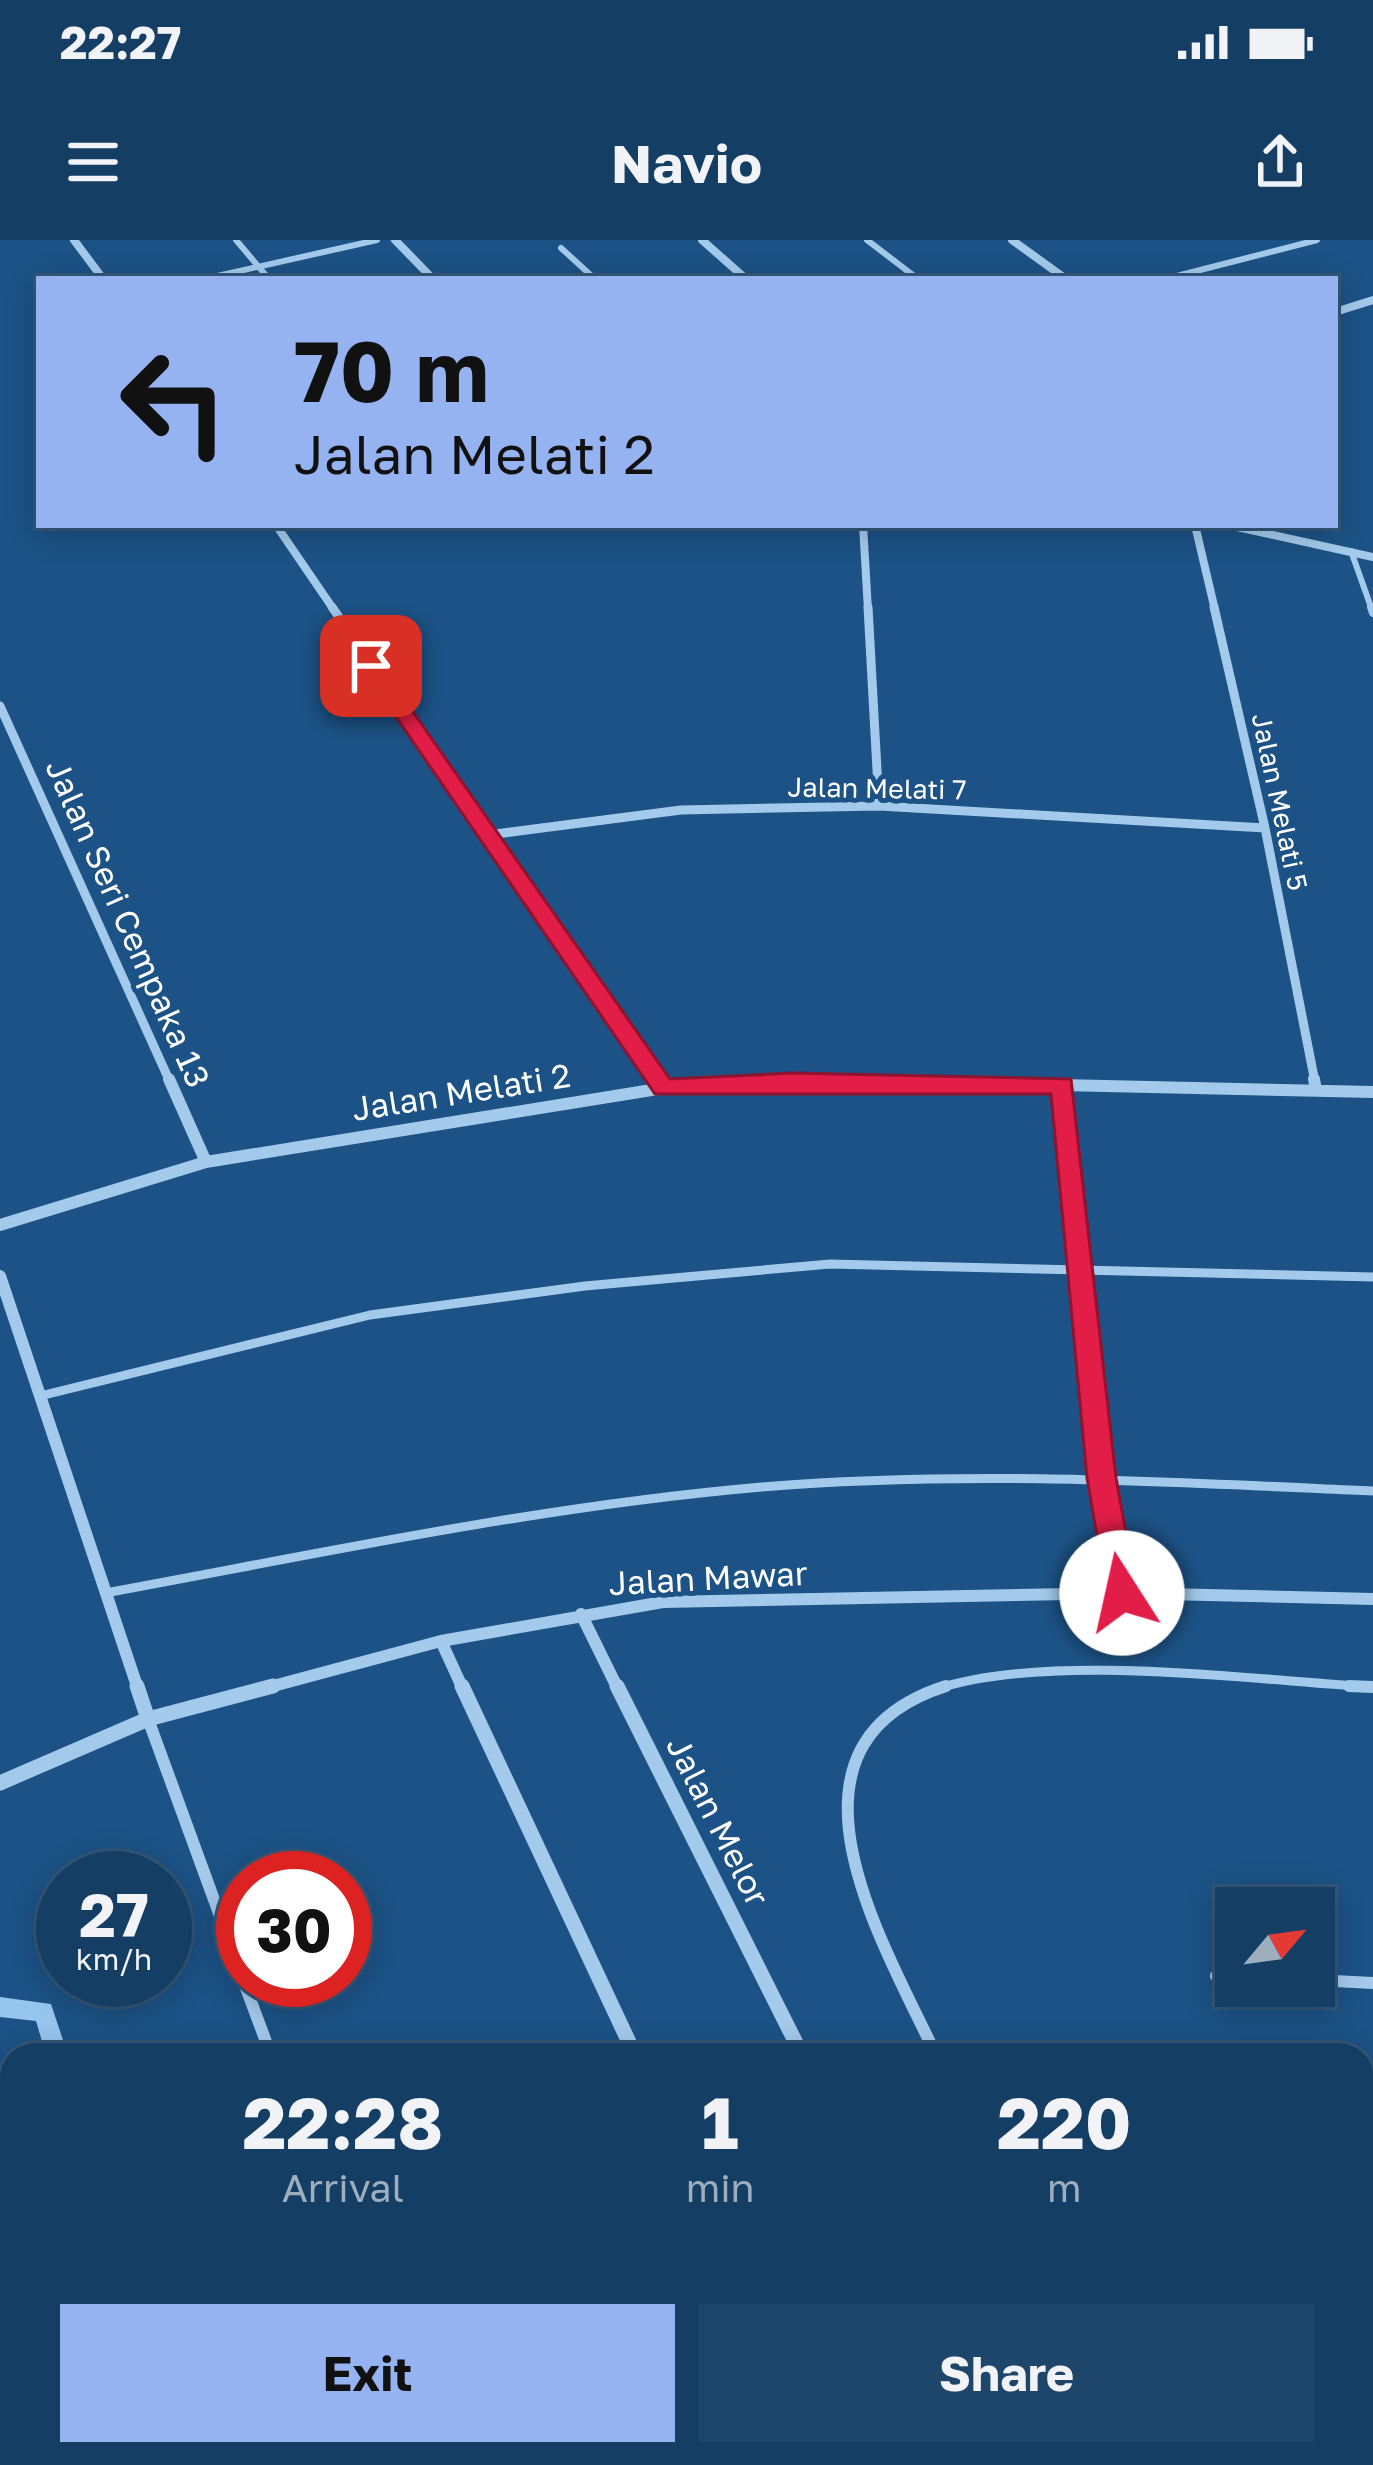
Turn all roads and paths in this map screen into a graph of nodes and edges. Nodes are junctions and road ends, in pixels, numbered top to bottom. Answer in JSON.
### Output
{"nodes":[{"id":1,"x":74,"y":240,"type":"edge"},
{"id":2,"x":236,"y":240,"type":"edge"},
{"id":3,"x":377,"y":240,"type":"edge"},
{"id":4,"x":395,"y":240,"type":"edge"},
{"id":5,"x":702,"y":240,"type":"edge"},
{"id":6,"x":867,"y":240,"type":"edge"},
{"id":7,"x":1013,"y":240,"type":"edge"},
{"id":8,"x":1317,"y":240,"type":"edge"},
{"id":9,"x":561,"y":248,"type":"dead end"},
{"id":10,"x":259,"y":267,"type":"junction"},
{"id":11,"x":101,"y":276,"type":"edge"},
{"id":12,"x":218,"y":276,"type":"edge"},
{"id":13,"x":266,"y":276,"type":"edge"},
{"id":14,"x":430,"y":276,"type":"edge"},
{"id":15,"x":592,"y":276,"type":"edge"},
{"id":16,"x":743,"y":276,"type":"edge"},
{"id":17,"x":914,"y":276,"type":"edge"},
{"id":18,"x":1062,"y":276,"type":"edge"},
{"id":19,"x":1177,"y":276,"type":"edge"},
{"id":20,"x":1373,"y":300,"type":"edge"},
{"id":21,"x":1338,"y":311,"type":"edge"},
{"id":22,"x":278,"y":528,"type":"edge"},
{"id":23,"x":863,"y":528,"type":"edge"},
{"id":24,"x":1196,"y":528,"type":"edge"},
{"id":25,"x":1243,"y":528,"type":"edge"},
{"id":26,"x":1351,"y":550,"type":"junction"},
{"id":27,"x":1373,"y":557,"type":"edge"},
{"id":28,"x":1373,"y":613,"type":"edge"},
{"id":29,"x":0,"y":706,"type":"edge"},
{"id":30,"x":879,"y":806,"type":"junction"},
{"id":31,"x":1265,"y":828,"type":"junction"},
{"id":32,"x":488,"y":835,"type":"junction"},
{"id":33,"x":1062,"y":1085,"type":"junction"},
{"id":34,"x":664,"y":1088,"type":"junction"},
{"id":35,"x":1316,"y":1090,"type":"junction"},
{"id":36,"x":1373,"y":1092,"type":"edge"},
{"id":37,"x":206,"y":1162,"type":"junction"},
{"id":38,"x":0,"y":1225,"type":"edge"},
{"id":39,"x":1079,"y":1266,"type":"junction"},
{"id":40,"x":0,"y":1276,"type":"edge"},
{"id":41,"x":1373,"y":1277,"type":"edge"},
{"id":42,"x":40,"y":1396,"type":"junction"},
{"id":43,"x":1102,"y":1478,"type":"junction"},
{"id":44,"x":1373,"y":1490,"type":"edge"},
{"id":45,"x":105,"y":1593,"type":"junction"},
{"id":46,"x":1122,"y":1593,"type":"junction"},
{"id":47,"x":1373,"y":1599,"type":"edge"},
{"id":48,"x":581,"y":1614,"type":"junction"},
{"id":49,"x":441,"y":1641,"type":"junction"},
{"id":50,"x":1373,"y":1688,"type":"edge"},
{"id":51,"x":148,"y":1719,"type":"junction"},
{"id":52,"x":0,"y":1783,"type":"edge"},
{"id":53,"x":216,"y":1905,"type":"edge"},
{"id":54,"x":1335,"y":1981,"type":"edge"},
{"id":55,"x":1373,"y":1983,"type":"edge"},
{"id":56,"x":253,"y":2007,"type":"edge"},
{"id":57,"x":267,"y":2043,"type":"edge"},
{"id":58,"x":629,"y":2043,"type":"edge"},
{"id":59,"x":796,"y":2043,"type":"edge"},
{"id":60,"x":931,"y":2043,"type":"edge"}],
"edges":[{"from":1,"to":11,"type":"street"},
{"from":2,"to":10,"type":"lane"},
{"from":3,"to":10,"type":"lane"},
{"from":4,"to":14,"type":"street"},
{"from":5,"to":16,"type":"street"},
{"from":6,"to":17,"type":"lane"},
{"from":7,"to":18,"type":"street"},
{"from":8,"to":19,"type":"lane"},
{"from":9,"to":15,"type":"lane"},
{"from":10,"to":12,"type":"lane"},
{"from":10,"to":13,"type":"lane"},
{"from":20,"to":21,"type":"street"},
{"from":22,"to":32,"type":"street"},
{"from":23,"to":30,"type":"street"},
{"from":24,"to":31,"type":"street","name":"Jalan Melati 5"},
{"from":25,"to":26,"type":"street"},
{"from":26,"to":27,"type":"street"},
{"from":26,"to":28,"type":"lane"},
{"from":29,"to":37,"type":"street","name":"Jalan Seri Cempaka 13"},
{"from":30,"to":31,"type":"street","name":"Jalan Melati 7"},
{"from":30,"to":32,"type":"street","name":"Jalan Melati 7"},
{"from":31,"to":35,"type":"street","name":"Jalan Melati 5"},
{"from":32,"to":34,"type":"street"},
{"from":33,"to":34,"type":"street","name":"Jalan Melati 2"},
{"from":33,"to":35,"type":"street","name":"Jalan Melati 2"},
{"from":33,"to":39,"type":"street"},
{"from":34,"to":37,"type":"street","name":"Jalan Melati 2"},
{"from":35,"to":36,"type":"street","name":"Jalan Melati 2"},
{"from":37,"to":38,"type":"street","name":"Jalan Melati 2"},
{"from":39,"to":41,"type":"lane"},
{"from":39,"to":42,"type":"lane"},
{"from":39,"to":43,"type":"street"},
{"from":40,"to":42,"type":"street"},
{"from":42,"to":45,"type":"street"},
{"from":43,"to":44,"type":"lane"},
{"from":43,"to":45,"type":"lane"},
{"from":43,"to":46,"type":"street"},
{"from":45,"to":51,"type":"street"},
{"from":46,"to":47,"type":"street","name":"Jalan Mawar"},
{"from":46,"to":48,"type":"street","name":"Jalan Mawar"},
{"from":48,"to":49,"type":"street","name":"Jalan Mawar"},
{"from":48,"to":59,"type":"street","name":"Jalan Melor"},
{"from":49,"to":51,"type":"street","name":"Jalan Mawar"},
{"from":49,"to":58,"type":"street"},
{"from":50,"to":60,"type":"lane"},
{"from":51,"to":52,"type":"street","name":"Jalan Mawar"},
{"from":51,"to":53,"type":"lane"},
{"from":54,"to":55,"type":"lane"},
{"from":56,"to":57,"type":"lane"}]}
